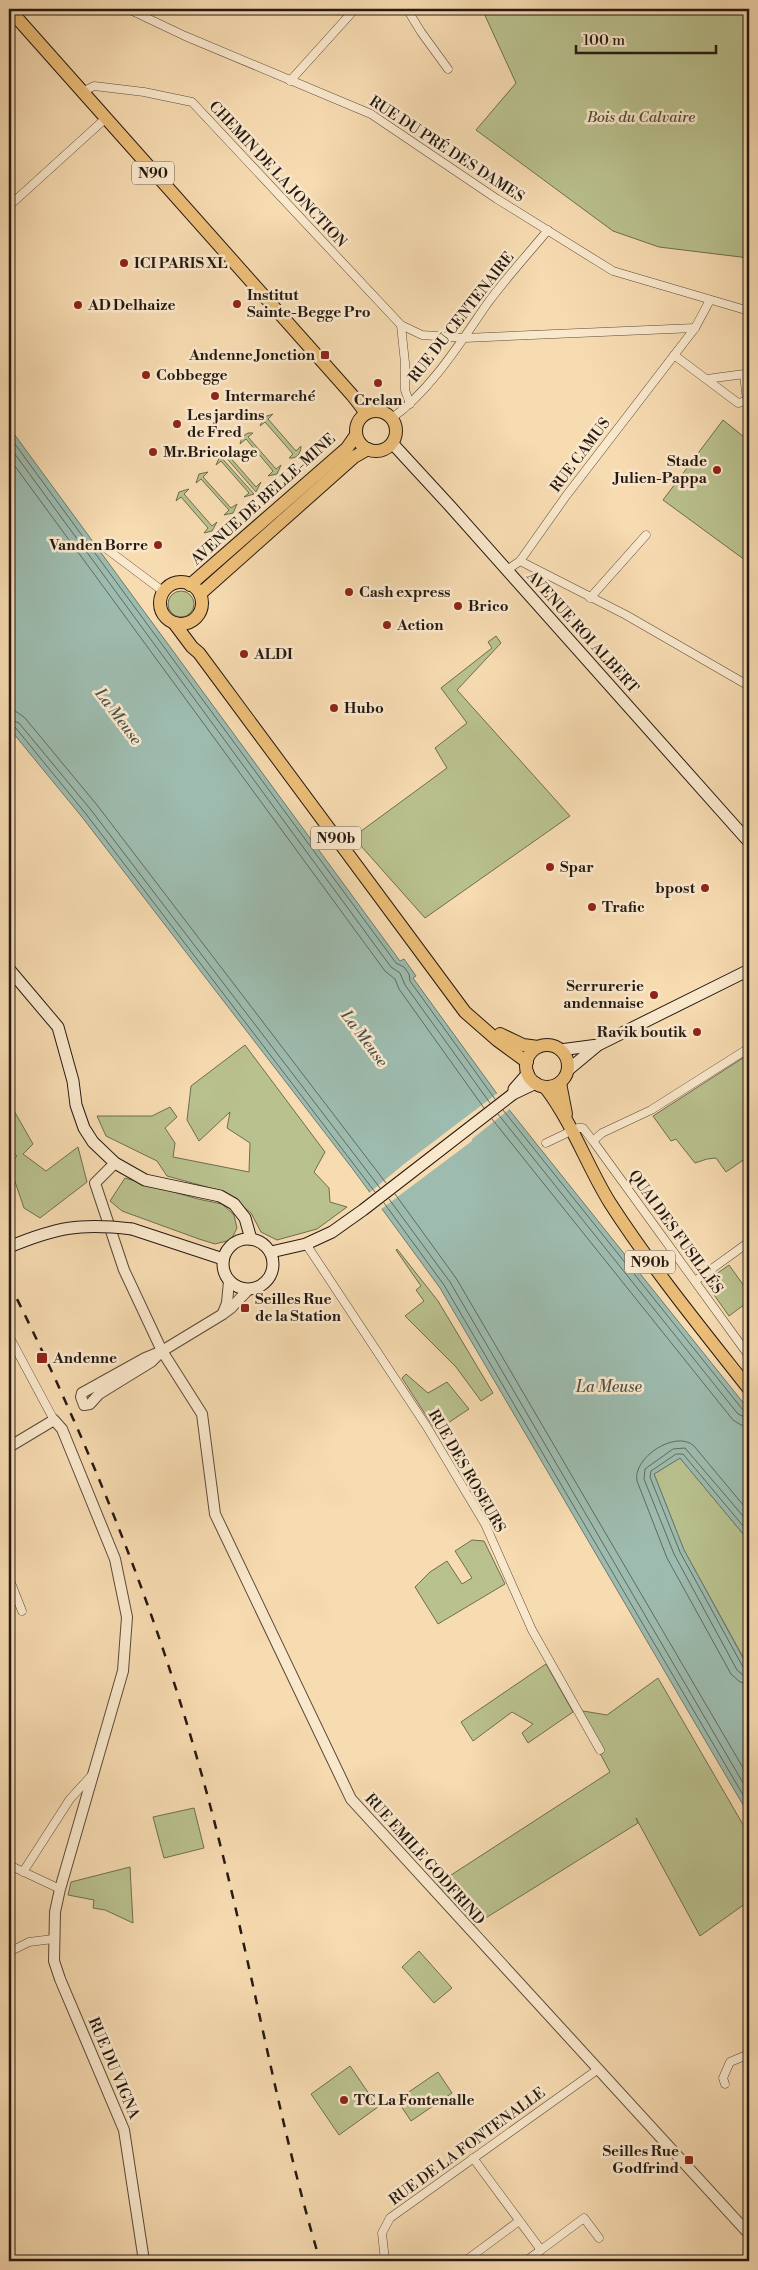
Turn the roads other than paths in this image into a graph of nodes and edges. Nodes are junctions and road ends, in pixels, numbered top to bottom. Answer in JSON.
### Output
{"nodes":[{"id":1,"x":9,"y":9,"type":"edge"},
{"id":2,"x":128,"y":9,"type":"edge"},
{"id":3,"x":355,"y":9,"type":"edge"},
{"id":4,"x":408,"y":9,"type":"edge"},
{"id":5,"x":448,"y":69,"type":"dead end"},
{"id":6,"x":290,"y":81,"type":"junction"},
{"id":7,"x":82,"y":92,"type":"junction"},
{"id":8,"x":106,"y":118,"type":"junction"},
{"id":9,"x":9,"y":206,"type":"edge"},
{"id":10,"x":548,"y":230,"type":"junction"},
{"id":11,"x":710,"y":300,"type":"junction"},
{"id":12,"x":749,"y":311,"type":"edge"},
{"id":13,"x":401,"y":326,"type":"junction"},
{"id":14,"x":695,"y":328,"type":"junction"},
{"id":15,"x":464,"y":338,"type":"junction"},
{"id":16,"x":674,"y":354,"type":"junction"},
{"id":17,"x":707,"y":379,"type":"junction"},
{"id":18,"x":410,"y":404,"type":"junction"},
{"id":19,"x":366,"y":413,"type":"junction"},
{"id":20,"x":392,"y":418,"type":"junction"},
{"id":21,"x":356,"y":436,"type":"junction"},
{"id":22,"x":392,"y":444,"type":"junction"},
{"id":23,"x":368,"y":449,"type":"junction"},
{"id":24,"x":646,"y":535,"type":"dead end"},
{"id":25,"x":104,"y":547,"type":"dead end"},
{"id":26,"x":520,"y":562,"type":"junction"},
{"id":27,"x":507,"y":570,"type":"junction"},
{"id":28,"x":195,"y":589,"type":"junction"},
{"id":29,"x":164,"y":592,"type":"junction"},
{"id":30,"x":590,"y":598,"type":"junction"},
{"id":31,"x":194,"y":620,"type":"junction"},
{"id":32,"x":174,"y":623,"type":"junction"},
{"id":33,"x":199,"y":653,"type":"junction"},
{"id":34,"x":749,"y":686,"type":"edge"},
{"id":35,"x":749,"y":842,"type":"edge"},
{"id":36,"x":9,"y":969,"type":"edge"},
{"id":37,"x":749,"y":970,"type":"edge"},
{"id":38,"x":490,"y":1032,"type":"junction"},
{"id":39,"x":598,"y":1045,"type":"junction"},
{"id":40,"x":538,"y":1047,"type":"junction"},
{"id":41,"x":749,"y":1048,"type":"edge"},
{"id":42,"x":560,"y":1050,"type":"junction"},
{"id":43,"x":568,"y":1070,"type":"junction"},
{"id":44,"x":534,"y":1076,"type":"junction"},
{"id":45,"x":560,"y":1083,"type":"junction"},
{"id":46,"x":570,"y":1128,"type":"junction"},
{"id":47,"x":592,"y":1141,"type":"junction"},
{"id":48,"x":546,"y":1143,"type":"dead end"},
{"id":49,"x":115,"y":1163,"type":"junction"},
{"id":50,"x":251,"y":1239,"type":"junction"},
{"id":51,"x":749,"y":1242,"type":"edge"},
{"id":52,"x":306,"y":1244,"type":"junction"},
{"id":53,"x":9,"y":1247,"type":"edge"},
{"id":54,"x":270,"y":1252,"type":"junction"},
{"id":55,"x":223,"y":1259,"type":"junction"},
{"id":56,"x":696,"y":1280,"type":"junction"},
{"id":57,"x":228,"y":1281,"type":"junction"},
{"id":58,"x":248,"y":1290,"type":"junction"},
{"id":59,"x":223,"y":1314,"type":"junction"},
{"id":60,"x":9,"y":1336,"type":"edge"},
{"id":61,"x":162,"y":1351,"type":"junction"},
{"id":62,"x":749,"y":1356,"type":"edge"},
{"id":63,"x":749,"y":1388,"type":"edge"},
{"id":64,"x":54,"y":1420,"type":"junction"},
{"id":65,"x":9,"y":1447,"type":"edge"},
{"id":66,"x":9,"y":1578,"type":"edge"},
{"id":67,"x":22,"y":1611,"type":"dead end"},
{"id":68,"x":600,"y":1750,"type":"dead end"},
{"id":69,"x":92,"y":1776,"type":"junction"},
{"id":70,"x":9,"y":1864,"type":"edge"},
{"id":71,"x":23,"y":1872,"type":"junction"},
{"id":72,"x":60,"y":1889,"type":"junction"},
{"id":73,"x":53,"y":1939,"type":"junction"},
{"id":74,"x":9,"y":1952,"type":"edge"},
{"id":75,"x":749,"y":2054,"type":"edge"},
{"id":76,"x":597,"y":2070,"type":"junction"},
{"id":77,"x":725,"y":2084,"type":"dead end"},
{"id":78,"x":473,"y":2158,"type":"junction"},
{"id":79,"x":519,"y":2221,"type":"junction"},
{"id":80,"x":749,"y":2234,"type":"edge"},
{"id":81,"x":599,"y":2238,"type":"dead end"},
{"id":82,"x":541,"y":2250,"type":"junction"},
{"id":83,"x":144,"y":2261,"type":"edge"},
{"id":84,"x":385,"y":2261,"type":"edge"},
{"id":85,"x":464,"y":2261,"type":"edge"},
{"id":86,"x":526,"y":2261,"type":"edge"}],
"edges":[{"from":1,"to":7,"type":"main road","number":"N90"},
{"from":2,"to":6,"type":"street","name":"RUE DU PRÉ DES DAMES"},
{"from":3,"to":6,"type":"street"},
{"from":4,"to":5,"type":"street"},
{"from":6,"to":10,"type":"street","name":"RUE DU PRÉ DES DAMES"},
{"from":7,"to":8,"type":"main road","number":"N90"},
{"from":7,"to":13,"type":"street","name":"CHEMIN DE LA JONCTION"},
{"from":8,"to":9,"type":"street"},
{"from":8,"to":19,"type":"main road","number":"N90"},
{"from":10,"to":11,"type":"street","name":"RUE DU PRÉ DES DAMES"},
{"from":10,"to":15,"type":"street","name":"RUE DU CENTENAIRE"},
{"from":11,"to":12,"type":"street","name":"RUE DU PRÉ DES DAMES"},
{"from":11,"to":14,"type":"street","name":"RUE CAMUS"},
{"from":13,"to":15,"type":"street","name":"CHEMIN DE LA JONCTION"},
{"from":13,"to":18,"type":"street"},
{"from":14,"to":15,"type":"street","name":"CHEMIN DE LA JONCTION"},
{"from":14,"to":16,"type":"street","name":"RUE CAMUS"},
{"from":15,"to":18,"type":"street","name":"RUE DU CENTENAIRE"},
{"from":16,"to":17,"type":"street"},
{"from":16,"to":26,"type":"street","name":"RUE CAMUS"},
{"from":17,"to":17,"type":"street"},
{"from":18,"to":20,"type":"street","name":"RUE DU CENTENAIRE"},
{"from":19,"to":20,"type":"main road"},
{"from":19,"to":21,"type":"main road"},
{"from":20,"to":22,"type":"main road"},
{"from":21,"to":23,"type":"main road"},
{"from":21,"to":28,"type":"main road","name":"AVENUE DE BELLE-MINE"},
{"from":22,"to":23,"type":"main road"},
{"from":22,"to":27,"type":"main road","name":"AVENUE ROI ALBERT"},
{"from":23,"to":28,"type":"main road","name":"AVENUE DE BELLE-MINE"},
{"from":24,"to":30,"type":"street"},
{"from":25,"to":29,"type":"street"},
{"from":26,"to":27,"type":"street","name":"RUE CAMUS"},
{"from":26,"to":30,"type":"street"},
{"from":27,"to":35,"type":"main road","name":"AVENUE ROI ALBERT"},
{"from":28,"to":29,"type":"main road"},
{"from":28,"to":31,"type":"main road"},
{"from":29,"to":32,"type":"main road"},
{"from":30,"to":34,"type":"street"},
{"from":31,"to":32,"type":"main road"},
{"from":31,"to":33,"type":"main road","number":"N90b"},
{"from":32,"to":33,"type":"main road","number":"N90b"},
{"from":33,"to":38,"type":"main road","number":"N90b"},
{"from":36,"to":49,"type":"main road"},
{"from":37,"to":39,"type":"main road"},
{"from":38,"to":40,"type":"main road","number":"N90b"},
{"from":38,"to":44,"type":"main road","number":"N90b"},
{"from":39,"to":42,"type":"main road"},
{"from":39,"to":43,"type":"main road"},
{"from":40,"to":42,"type":"main road"},
{"from":40,"to":44,"type":"main road"},
{"from":41,"to":47,"type":"street"},
{"from":42,"to":43,"type":"main road"},
{"from":43,"to":45,"type":"main road"},
{"from":44,"to":45,"type":"main road"},
{"from":44,"to":46,"type":"main road","number":"N90b"},
{"from":44,"to":52,"type":"main road"},
{"from":45,"to":46,"type":"main road","number":"N90b"},
{"from":46,"to":47,"type":"street","name":"QUAI DES FUSILLÉS"},
{"from":46,"to":48,"type":"street"},
{"from":46,"to":63,"type":"main road","number":"N90b"},
{"from":47,"to":56,"type":"street","name":"QUAI DES FUSILLÉS"},
{"from":49,"to":50,"type":"main road"},
{"from":49,"to":61,"type":"street","name":"RUE EMILE GODFRIND"},
{"from":50,"to":54,"type":"main road"},
{"from":50,"to":55,"type":"main road"},
{"from":51,"to":56,"type":"street"},
{"from":52,"to":54,"type":"main road"},
{"from":52,"to":68,"type":"street","name":"RUE DES ROSEURS"},
{"from":53,"to":55,"type":"main road","bridge":true},
{"from":54,"to":58,"type":"main road"},
{"from":55,"to":57,"type":"main road"},
{"from":56,"to":62,"type":"street","name":"QUAI DES FUSILLÉS"},
{"from":57,"to":58,"type":"main road"},
{"from":57,"to":59,"type":"street"},
{"from":58,"to":59,"type":"street"},
{"from":59,"to":61,"type":"street"},
{"from":60,"to":64,"type":"street"},
{"from":61,"to":61,"type":"street"},
{"from":61,"to":76,"type":"street","name":"RUE EMILE GODFRIND"},
{"from":64,"to":65,"type":"street"},
{"from":64,"to":69,"type":"street","name":"RUE DU VIGNA"},
{"from":66,"to":67,"type":"street"},
{"from":69,"to":71,"type":"street"},
{"from":69,"to":72,"type":"street","name":"RUE DU VIGNA"},
{"from":70,"to":71,"type":"street"},
{"from":71,"to":72,"type":"street"},
{"from":72,"to":73,"type":"street","name":"RUE DU VIGNA"},
{"from":73,"to":74,"type":"street"},
{"from":73,"to":83,"type":"street","name":"RUE DU VIGNA"},
{"from":75,"to":77,"type":"street"},
{"from":76,"to":78,"type":"street","name":"RUE DE LA FONTENALLE"},
{"from":76,"to":80,"type":"street","name":"RUE EMILE GODFRIND"},
{"from":78,"to":79,"type":"street"},
{"from":78,"to":84,"type":"street","name":"RUE DE LA FONTENALLE"},
{"from":79,"to":82,"type":"street"},
{"from":79,"to":85,"type":"street"},
{"from":81,"to":82,"type":"street"},
{"from":82,"to":86,"type":"street"}]}
